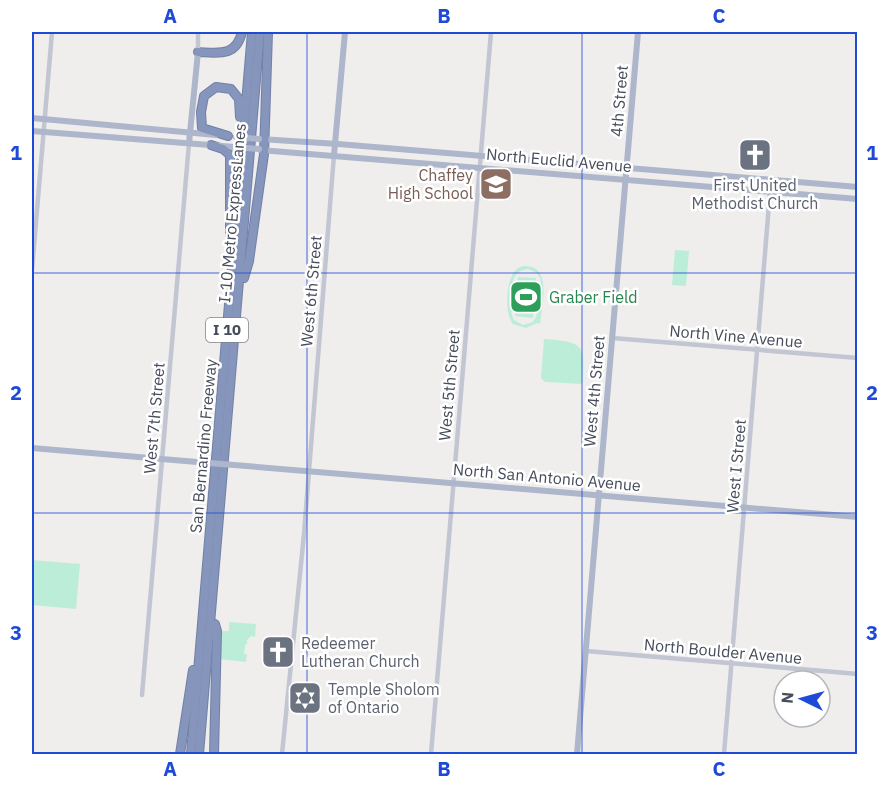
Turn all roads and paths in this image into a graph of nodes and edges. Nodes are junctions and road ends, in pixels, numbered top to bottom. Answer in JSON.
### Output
{"nodes":[{"id":1,"x":52,"y":32,"type":"edge"},
{"id":2,"x":198,"y":32,"type":"edge"},
{"id":3,"x":242,"y":32,"type":"edge"},
{"id":4,"x":260,"y":32,"type":"edge"},
{"id":5,"x":345,"y":32,"type":"edge"},
{"id":6,"x":491,"y":32,"type":"edge"},
{"id":7,"x":638,"y":32,"type":"edge"},
{"id":8,"x":198,"y":52,"type":"junction"},
{"id":9,"x":32,"y":118,"type":"edge"},
{"id":10,"x":44,"y":119,"type":"junction"},
{"id":11,"x":32,"y":130,"type":"edge"},
{"id":12,"x":43,"y":132,"type":"junction"},
{"id":13,"x":190,"y":132,"type":"junction"},
{"id":14,"x":232,"y":137,"type":"junction"},
{"id":15,"x":262,"y":140,"type":"junction"},
{"id":16,"x":189,"y":143,"type":"junction"},
{"id":17,"x":335,"y":144,"type":"junction"},
{"id":18,"x":211,"y":145,"type":"junction"},
{"id":19,"x":239,"y":146,"type":"junction"},
{"id":20,"x":262,"y":150,"type":"junction"},
{"id":21,"x":408,"y":150,"type":"junction"},
{"id":22,"x":334,"y":155,"type":"junction"},
{"id":23,"x":406,"y":161,"type":"junction"},
{"id":24,"x":480,"y":161,"type":"junction"},
{"id":25,"x":626,"y":174,"type":"junction"},
{"id":26,"x":771,"y":180,"type":"junction"},
{"id":27,"x":858,"y":187,"type":"edge"},
{"id":28,"x":771,"y":191,"type":"junction"},
{"id":29,"x":858,"y":199,"type":"edge"},
{"id":30,"x":32,"y":270,"type":"edge"},
{"id":31,"x":244,"y":278,"type":"junction"},
{"id":32,"x":230,"y":287,"type":"junction"},
{"id":33,"x":612,"y":338,"type":"junction"},
{"id":34,"x":758,"y":350,"type":"junction"},
{"id":35,"x":858,"y":358,"type":"edge"},
{"id":36,"x":32,"y":448,"type":"edge"},
{"id":37,"x":162,"y":459,"type":"junction"},
{"id":38,"x":308,"y":471,"type":"junction"},
{"id":39,"x":453,"y":483,"type":"junction"},
{"id":40,"x":599,"y":495,"type":"junction"},
{"id":41,"x":745,"y":507,"type":"junction"},
{"id":42,"x":858,"y":517,"type":"edge"},
{"id":43,"x":204,"y":602,"type":"junction"},
{"id":44,"x":215,"y":624,"type":"junction"},
{"id":45,"x":204,"y":650,"type":"junction"},
{"id":46,"x":586,"y":651,"type":"junction"},
{"id":47,"x":207,"y":661,"type":"junction"},
{"id":48,"x":732,"y":663,"type":"junction"},
{"id":49,"x":858,"y":674,"type":"edge"},
{"id":50,"x":197,"y":680,"type":"junction"},
{"id":51,"x":142,"y":695,"type":"dead end"},
{"id":52,"x":206,"y":728,"type":"junction"},
{"id":53,"x":282,"y":753,"type":"edge"},
{"id":54,"x":180,"y":754,"type":"edge"},
{"id":55,"x":191,"y":754,"type":"edge"},
{"id":56,"x":200,"y":754,"type":"edge"},
{"id":57,"x":214,"y":754,"type":"edge"},
{"id":58,"x":430,"y":754,"type":"edge"},
{"id":59,"x":577,"y":754,"type":"edge"},
{"id":60,"x":724,"y":754,"type":"edge"}],
"edges":[{"from":1,"to":10,"type":"street"},
{"from":2,"to":8,"type":"street"},
{"from":3,"to":8,"type":"highway"},
{"from":4,"to":15,"type":"highway"},
{"from":4,"to":19,"type":"highway","name":"San Bernardino Freeway","number":"I 10"},
{"from":4,"to":31,"type":"highway","name":"San Bernardino Freeway","number":"I 10"},
{"from":4,"to":45,"type":"highway","name":"I-10 Metro ExpressLanes"},
{"from":4,"to":47,"type":"highway","name":"I-10 Metro ExpressLanes"},
{"from":5,"to":17,"type":"main road"},
{"from":6,"to":24,"type":"street","name":"West 5th Street"},
{"from":7,"to":25,"type":"main road","name":"4th Street"},
{"from":8,"to":13,"type":"main road"},
{"from":9,"to":10,"type":"main road","name":"North Euclid Avenue"},
{"from":10,"to":12,"type":"street"},
{"from":10,"to":13,"type":"main road","name":"North Euclid Avenue"},
{"from":11,"to":12,"type":"main road","name":"North Euclid Avenue"},
{"from":12,"to":16,"type":"main road","name":"North Euclid Avenue"},
{"from":12,"to":30,"type":"street"},
{"from":13,"to":14,"type":"main road","name":"North Euclid Avenue"},
{"from":13,"to":16,"type":"main road"},
{"from":14,"to":15,"type":"main road","name":"North Euclid Avenue","bridge":true},
{"from":14,"to":19,"type":"highway"},
{"from":15,"to":17,"type":"main road","name":"North Euclid Avenue"},
{"from":15,"to":20,"type":"highway"},
{"from":16,"to":18,"type":"main road","name":"North Euclid Avenue"},
{"from":16,"to":37,"type":"street","name":"West 7th Street"},
{"from":17,"to":21,"type":"main road","name":"North Euclid Avenue"},
{"from":17,"to":22,"type":"main road"},
{"from":18,"to":19,"type":"main road","name":"North Euclid Avenue"},
{"from":18,"to":32,"type":"highway"},
{"from":19,"to":20,"type":"main road","name":"North Euclid Avenue","bridge":true},
{"from":19,"to":32,"type":"highway","name":"San Bernardino Freeway","number":"I 10"},
{"from":20,"to":22,"type":"main road","name":"North Euclid Avenue"},
{"from":20,"to":31,"type":"highway"},
{"from":21,"to":23,"type":"main road"},
{"from":21,"to":24,"type":"main road","name":"North Euclid Avenue"},
{"from":22,"to":23,"type":"main road","name":"North Euclid Avenue"},
{"from":22,"to":38,"type":"street","name":"West 6th Street"},
{"from":23,"to":24,"type":"main road","name":"North Euclid Avenue"},
{"from":24,"to":25,"type":"main road","name":"North Euclid Avenue"},
{"from":24,"to":25,"type":"main road","name":"North Euclid Avenue"},
{"from":24,"to":39,"type":"street","name":"West 5th Street"},
{"from":25,"to":26,"type":"main road","name":"North Euclid Avenue"},
{"from":25,"to":28,"type":"main road","name":"North Euclid Avenue"},
{"from":25,"to":33,"type":"main road","name":"West 4th Street"},
{"from":26,"to":27,"type":"main road","name":"North Euclid Avenue"},
{"from":26,"to":28,"type":"street","name":"West I Street"},
{"from":28,"to":29,"type":"main road","name":"North Euclid Avenue"},
{"from":28,"to":34,"type":"street","name":"West I Street"},
{"from":31,"to":44,"type":"highway","name":"San Bernardino Freeway","number":"I 10"},
{"from":32,"to":43,"type":"highway","name":"San Bernardino Freeway","number":"I 10"},
{"from":33,"to":34,"type":"street","name":"North Vine Avenue"},
{"from":33,"to":40,"type":"main road","name":"West 4th Street"},
{"from":34,"to":35,"type":"street","name":"North Vine Avenue"},
{"from":34,"to":41,"type":"street","name":"West I Street"},
{"from":36,"to":37,"type":"main road","name":"North San Antonio Avenue"},
{"from":37,"to":38,"type":"main road","name":"North San Antonio Avenue","bridge":true},
{"from":37,"to":51,"type":"street","name":"West 7th Street"},
{"from":38,"to":39,"type":"main road","name":"North San Antonio Avenue"},
{"from":38,"to":53,"type":"street","name":"West 6th Street"},
{"from":39,"to":40,"type":"main road","name":"North San Antonio Avenue"},
{"from":39,"to":58,"type":"street","name":"West 5th Street"},
{"from":40,"to":41,"type":"main road","name":"North San Antonio Avenue"},
{"from":40,"to":46,"type":"main road","name":"West 4th Street"},
{"from":41,"to":42,"type":"main road","name":"North San Antonio Avenue"},
{"from":41,"to":48,"type":"street","name":"West I Street"},
{"from":43,"to":50,"type":"highway","name":"San Bernardino Freeway","number":"I 10"},
{"from":43,"to":54,"type":"highway"},
{"from":44,"to":52,"type":"highway","name":"San Bernardino Freeway","number":"I 10"},
{"from":44,"to":57,"type":"highway"},
{"from":45,"to":50,"type":"highway"},
{"from":45,"to":56,"type":"highway","name":"I-10 Metro ExpressLanes"},
{"from":46,"to":48,"type":"street","name":"North Boulder Avenue"},
{"from":46,"to":59,"type":"main road","name":"West 4th Street"},
{"from":47,"to":52,"type":"highway"},
{"from":47,"to":56,"type":"highway","name":"I-10 Metro ExpressLanes"},
{"from":48,"to":49,"type":"street","name":"North Boulder Avenue"},
{"from":48,"to":60,"type":"street","name":"West I Street"},
{"from":50,"to":55,"type":"highway","name":"San Bernardino Freeway","number":"I 10"},
{"from":52,"to":56,"type":"highway","name":"San Bernardino Freeway","number":"I 10"}]}
